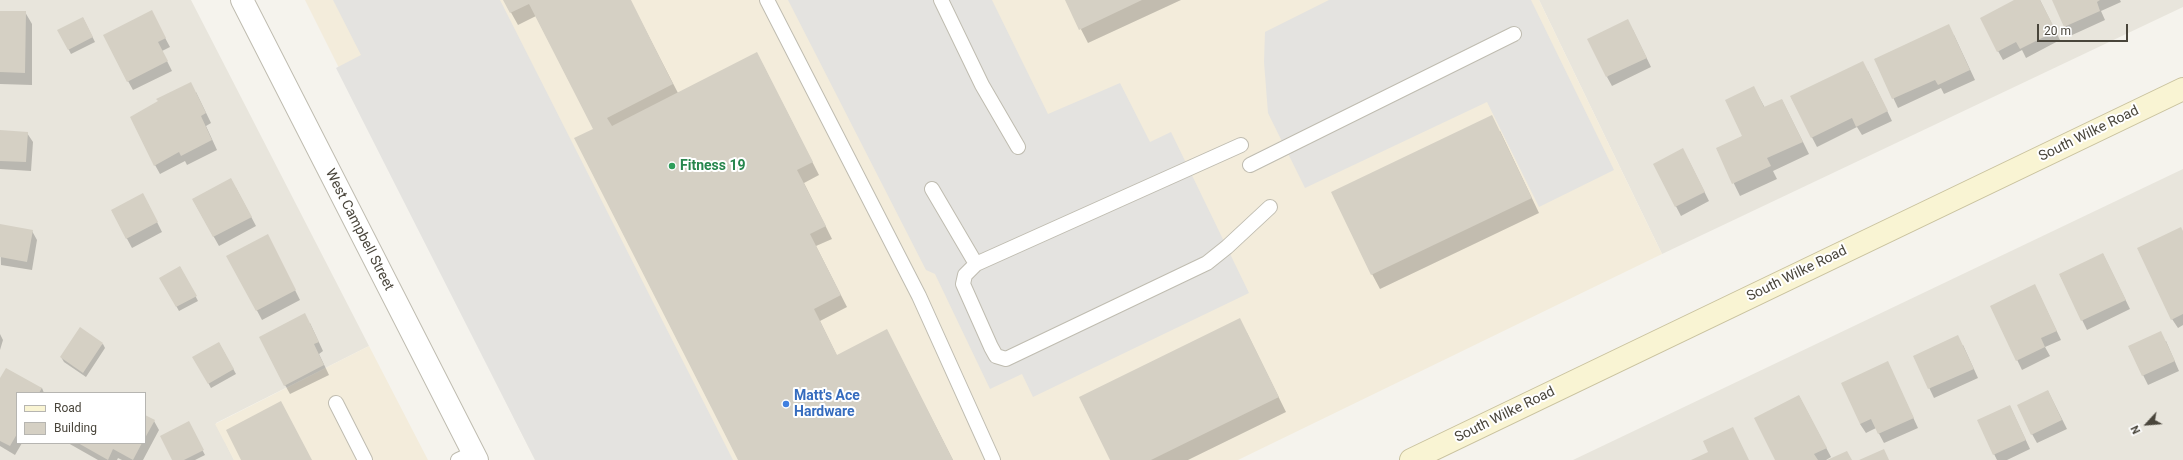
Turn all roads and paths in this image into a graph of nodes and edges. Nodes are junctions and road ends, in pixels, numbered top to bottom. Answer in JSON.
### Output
{"nodes":[{"id":1,"x":242,"y":0,"type":"edge"},
{"id":2,"x":767,"y":0,"type":"edge"},
{"id":3,"x":941,"y":0,"type":"edge"},
{"id":4,"x":1514,"y":34,"type":"dead end"},
{"id":5,"x":2183,"y":89,"type":"edge"},
{"id":6,"x":1241,"y":145,"type":"dead end"},
{"id":7,"x":1018,"y":147,"type":"dead end"},
{"id":8,"x":1250,"y":166,"type":"dead end"},
{"id":9,"x":932,"y":189,"type":"dead end"},
{"id":10,"x":1270,"y":207,"type":"dead end"},
{"id":11,"x":976,"y":264,"type":"junction"},
{"id":12,"x":336,"y":403,"type":"dead end"},
{"id":13,"x":469,"y":458,"type":"edge"},
{"id":14,"x":365,"y":460,"type":"edge"},
{"id":15,"x":993,"y":460,"type":"edge"},
{"id":16,"x":1411,"y":460,"type":"edge"}],
"edges":[{"from":1,"to":13,"type":"street","name":"West Campbell Street"},
{"from":2,"to":15,"type":"lane"},
{"from":3,"to":7,"type":"lane"},
{"from":4,"to":8,"type":"lane"},
{"from":5,"to":16,"type":"main road","name":"South Wilke Road"},
{"from":6,"to":11,"type":"lane"},
{"from":9,"to":11,"type":"lane"},
{"from":10,"to":11,"type":"lane"},
{"from":12,"to":14,"type":"lane"}]}
